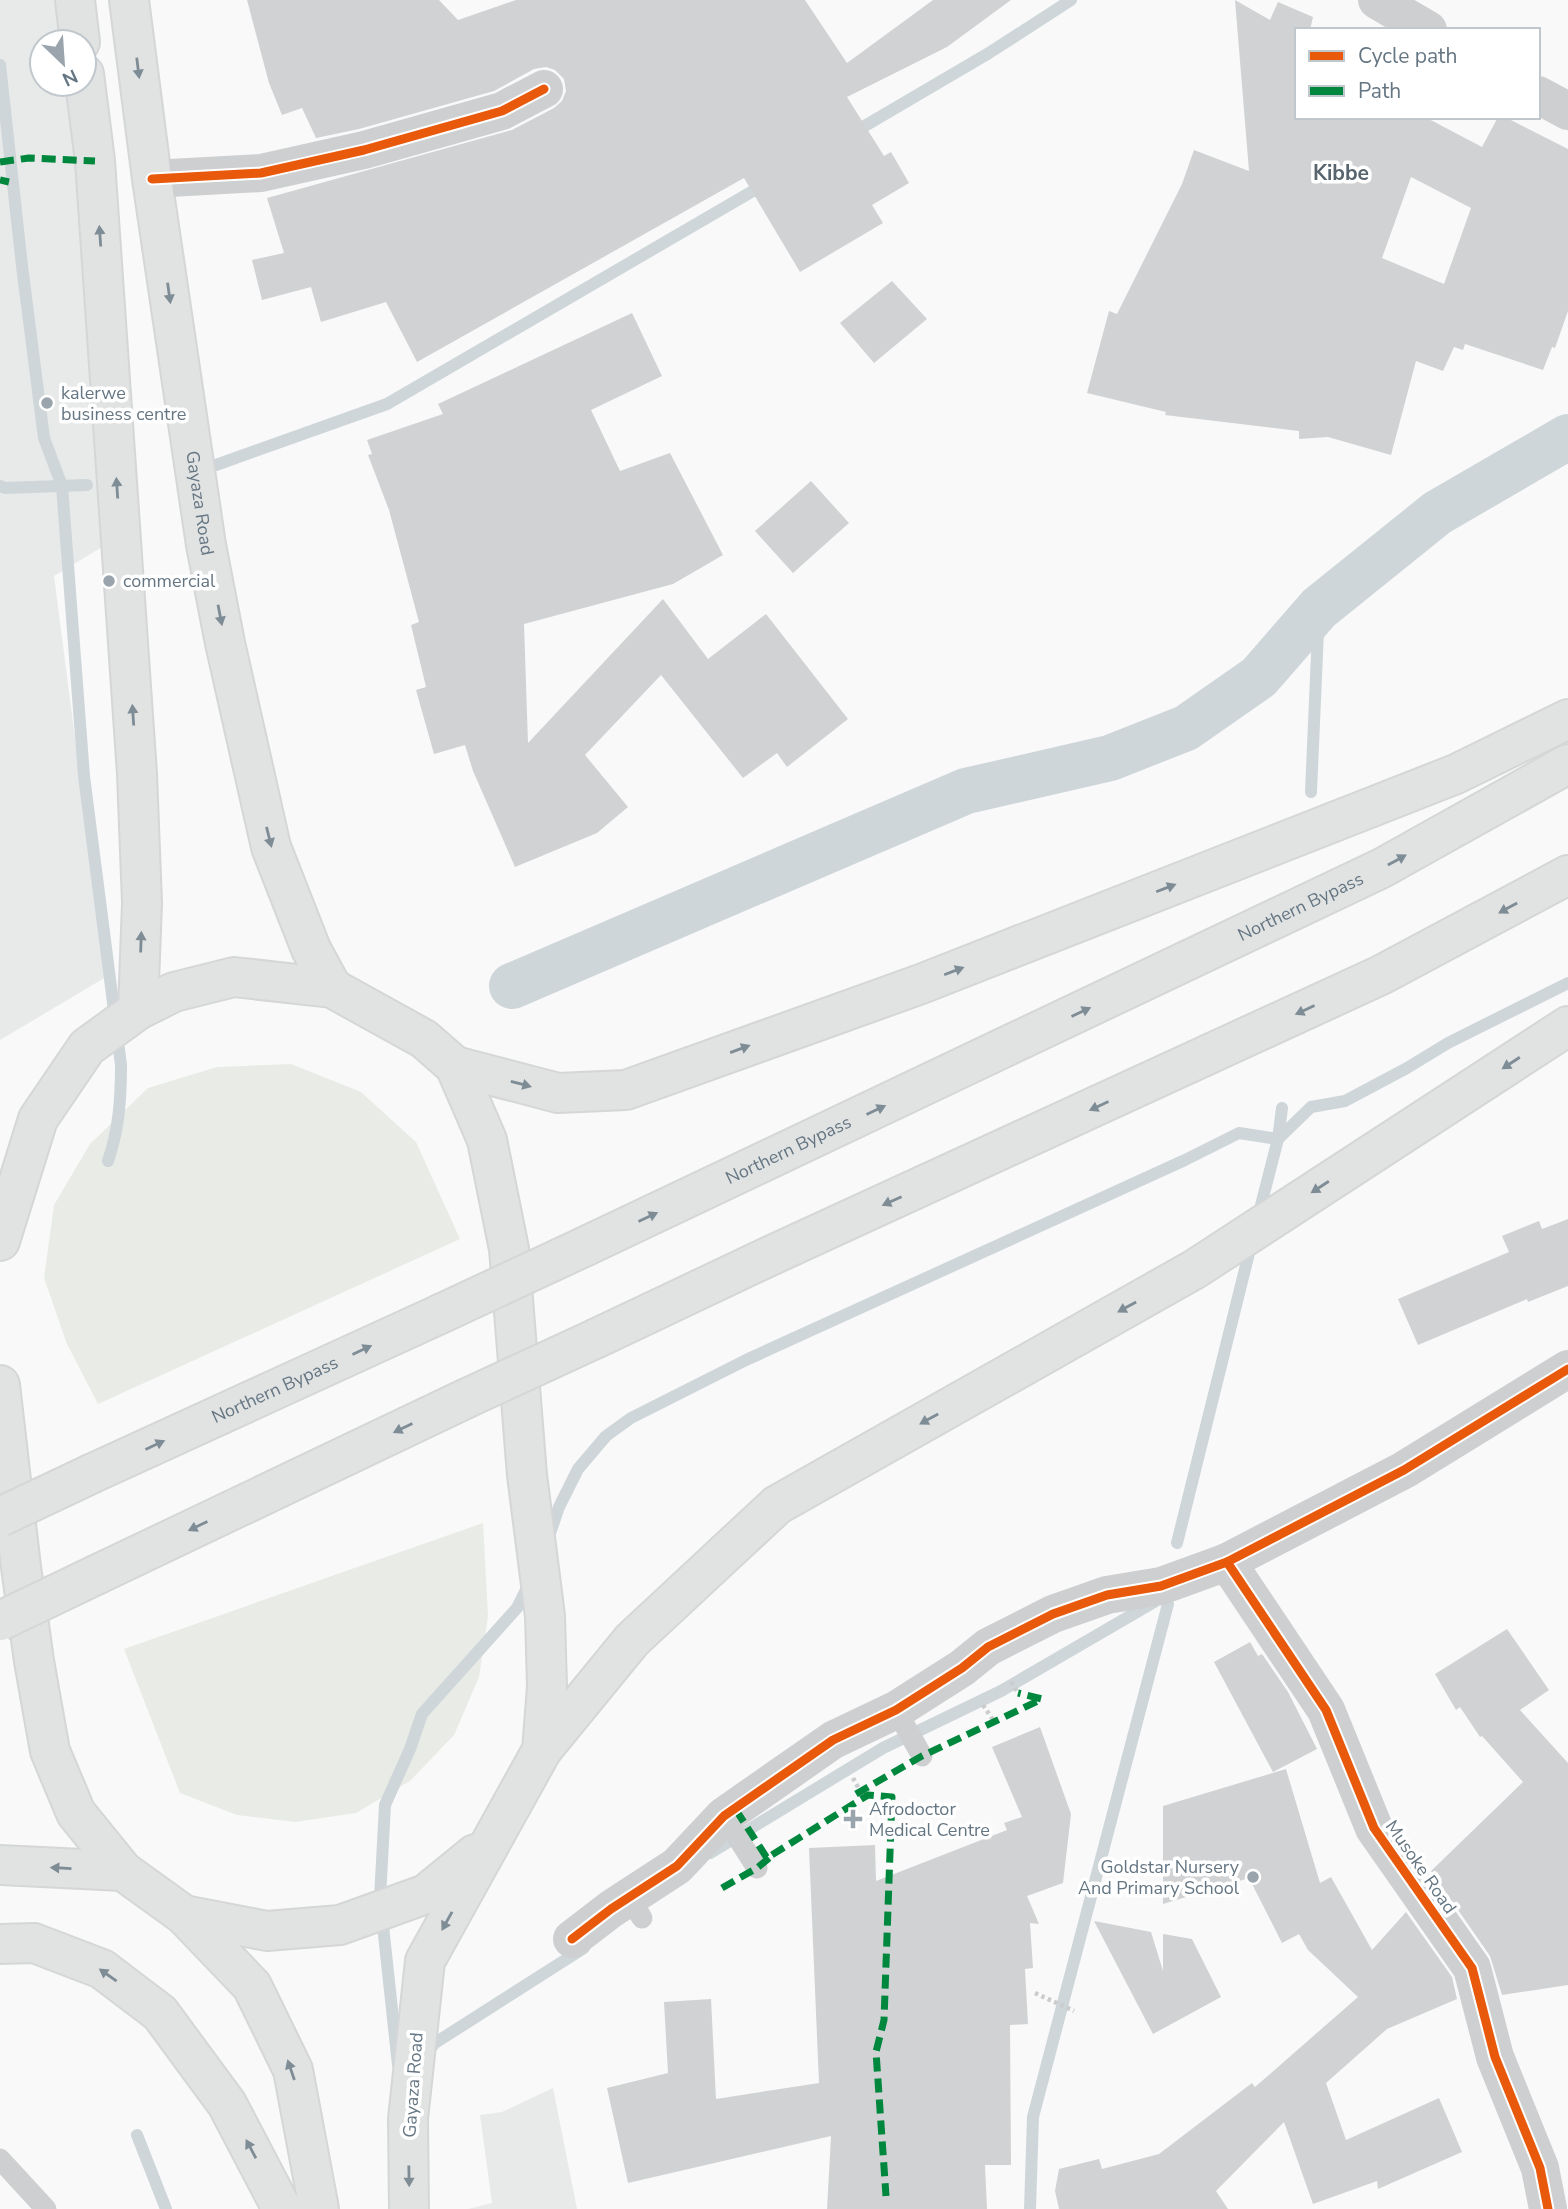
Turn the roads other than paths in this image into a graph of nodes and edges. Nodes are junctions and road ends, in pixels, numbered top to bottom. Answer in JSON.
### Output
{"nodes":[{"id":1,"x":75,"y":0,"type":"edge"},
{"id":2,"x":129,"y":0,"type":"edge"},
{"id":3,"x":1377,"y":0,"type":"edge"},
{"id":4,"x":78,"y":28,"type":"edge"},
{"id":5,"x":1425,"y":28,"type":"edge"},
{"id":6,"x":544,"y":89,"type":"dead end"},
{"id":7,"x":87,"y":98,"type":"edge"},
{"id":8,"x":152,"y":179,"type":"junction"},
{"id":9,"x":1568,"y":719,"type":"edge"},
{"id":10,"x":1568,"y":764,"type":"edge"},
{"id":11,"x":1568,"y":875,"type":"edge"},
{"id":12,"x":332,"y":988,"type":"junction"},
{"id":13,"x":138,"y":1010,"type":"junction"},
{"id":14,"x":1568,"y":1026,"type":"edge"},
{"id":15,"x":455,"y":1066,"type":"junction"},
{"id":16,"x":0,"y":1241,"type":"edge"},
{"id":17,"x":1568,"y":1370,"type":"edge"},
{"id":18,"x":0,"y":1385,"type":"edge"},
{"id":19,"x":0,"y":1517,"type":"edge"},
{"id":20,"x":1227,"y":1562,"type":"junction"},
{"id":21,"x":0,"y":1621,"type":"edge"},
{"id":22,"x":896,"y":1710,"type":"junction"},
{"id":23,"x":542,"y":1750,"type":"junction"},
{"id":24,"x":922,"y":1756,"type":"dead end"},
{"id":25,"x":724,"y":1816,"type":"junction"},
{"id":26,"x":492,"y":1840,"type":"junction"},
{"id":27,"x":0,"y":1865,"type":"edge"},
{"id":28,"x":757,"y":1868,"type":"dead end"},
{"id":29,"x":123,"y":1871,"type":"junction"},
{"id":30,"x":184,"y":1915,"type":"junction"},
{"id":31,"x":572,"y":1939,"type":"dead end"},
{"id":32,"x":0,"y":1944,"type":"edge"},
{"id":33,"x":0,"y":2159,"type":"edge"},
{"id":34,"x":46,"y":2209,"type":"edge"},
{"id":35,"x":282,"y":2209,"type":"edge"},
{"id":36,"x":319,"y":2209,"type":"edge"},
{"id":37,"x":410,"y":2209,"type":"edge"},
{"id":38,"x":1548,"y":2209,"type":"edge"}],
"edges":[{"from":1,"to":4,"type":"main road"},
{"from":2,"to":8,"type":"main road","name":"Gayaza Road","one_way":true},
{"from":3,"to":5,"type":"street"},
{"from":6,"to":8,"type":"street"},
{"from":13,"to":7,"type":"main road","one_way":true},
{"from":8,"to":12,"type":"main road","name":"Gayaza Road","one_way":true},
{"from":15,"to":9,"type":"main road","one_way":true},
{"from":19,"to":10,"type":"main road","name":"Northern Bypass","one_way":true,"bridge":true},
{"from":11,"to":21,"type":"main road","one_way":true,"bridge":true},
{"from":12,"to":13,"type":"main road"},
{"from":12,"to":15,"type":"main road"},
{"from":13,"to":16,"type":"main road"},
{"from":14,"to":23,"type":"main road","one_way":true},
{"from":15,"to":23,"type":"main road"},
{"from":17,"to":20,"type":"street"},
{"from":18,"to":29,"type":"main road"},
{"from":20,"to":22,"type":"street"},
{"from":20,"to":38,"type":"street","name":"Musoke Road"},
{"from":22,"to":24,"type":"lane"},
{"from":22,"to":25,"type":"street"},
{"from":23,"to":26,"type":"main road"},
{"from":25,"to":28,"type":"lane"},
{"from":25,"to":31,"type":"street"},
{"from":26,"to":30,"type":"main road"},
{"from":26,"to":37,"type":"main road","name":"Gayaza Road","one_way":true},
{"from":29,"to":27,"type":"main road","one_way":true},
{"from":29,"to":30,"type":"main road"},
{"from":36,"to":30,"type":"main road","one_way":true},
{"from":35,"to":32,"type":"main road","one_way":true},
{"from":33,"to":34,"type":"lane"}]}
